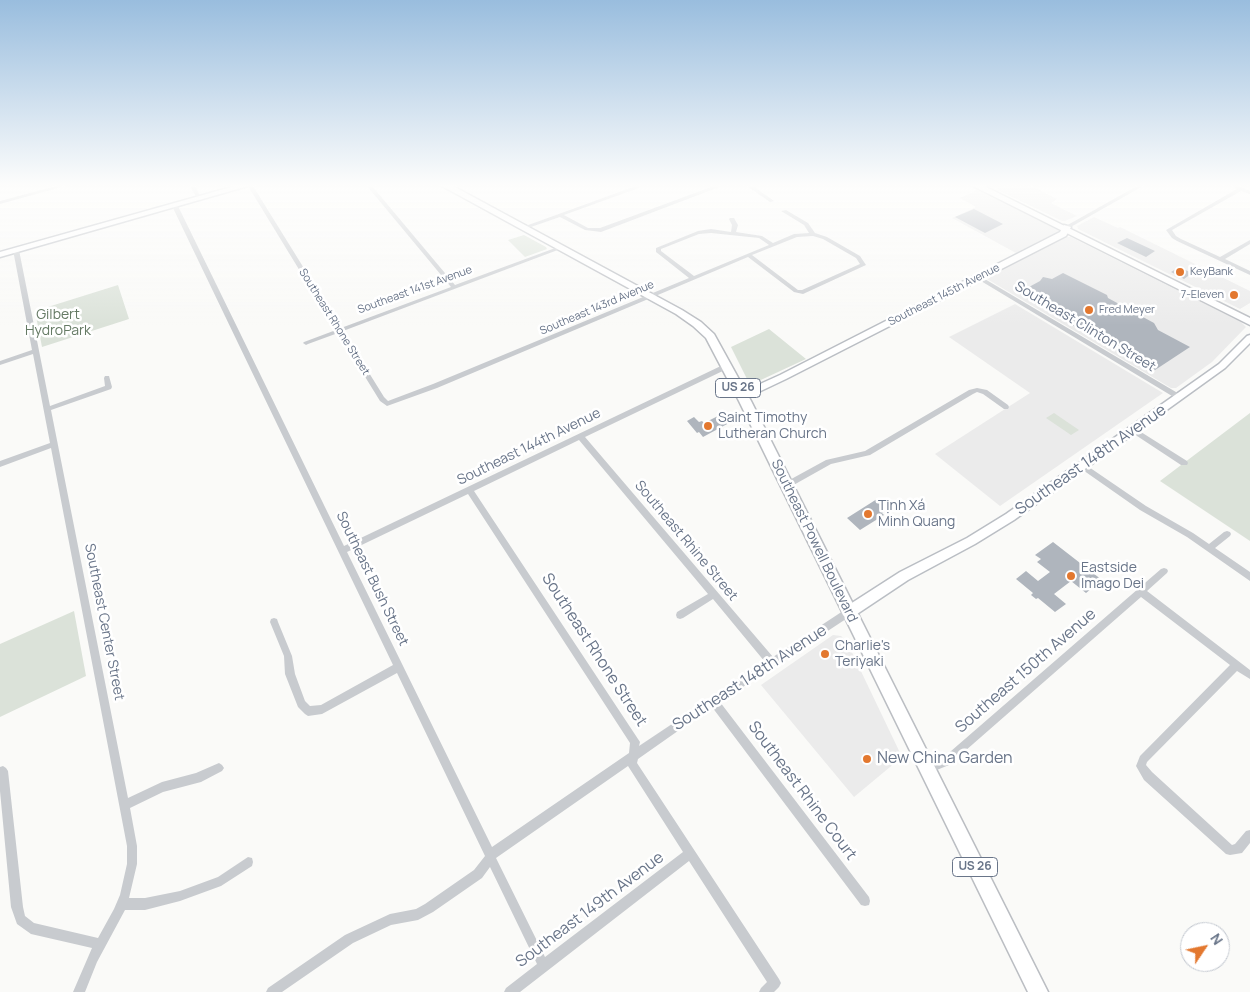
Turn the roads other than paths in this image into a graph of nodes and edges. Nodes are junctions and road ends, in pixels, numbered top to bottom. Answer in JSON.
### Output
{"nodes":[{"id":1,"x":80,"y":232,"type":"edge"},
{"id":2,"x":188,"y":232,"type":"edge"},
{"id":3,"x":279,"y":232,"type":"edge"},
{"id":4,"x":408,"y":232,"type":"edge"},
{"id":5,"x":531,"y":232,"type":"edge"},
{"id":6,"x":701,"y":232,"type":"edge"},
{"id":7,"x":735,"y":232,"type":"edge"},
{"id":8,"x":1064,"y":232,"type":"edge"},
{"id":9,"x":1073,"y":232,"type":"edge"},
{"id":10,"x":1074,"y":232,"type":"edge"},
{"id":11,"x":1171,"y":232,"type":"edge"},
{"id":12,"x":813,"y":234,"type":"joint"},
{"id":13,"x":1250,"y":242,"type":"edge"},
{"id":14,"x":773,"y":245,"type":"junction"},
{"id":15,"x":560,"y":248,"type":"junction"},
{"id":16,"x":16,"y":250,"type":"junction"},
{"id":17,"x":0,"y":254,"type":"edge"},
{"id":18,"x":748,"y":255,"type":"junction"},
{"id":19,"x":1221,"y":259,"type":"junction"},
{"id":20,"x":1250,"y":273,"type":"edge"},
{"id":21,"x":978,"y":277,"type":"junction"},
{"id":22,"x":693,"y":278,"type":"junction"},
{"id":23,"x":454,"y":287,"type":"junction"},
{"id":24,"x":650,"y":296,"type":"junction"},
{"id":25,"x":1250,"y":317,"type":"edge"},
{"id":26,"x":1250,"y":322,"type":"edge"},
{"id":27,"x":339,"y":330,"type":"junction"},
{"id":28,"x":1250,"y":338,"type":"edge"},
{"id":29,"x":306,"y":343,"type":"dead end"},
{"id":30,"x":36,"y":351,"type":"junction"},
{"id":31,"x":0,"y":363,"type":"edge"},
{"id":32,"x":727,"y":366,"type":"junction"},
{"id":33,"x":106,"y":378,"type":"dead end"},
{"id":34,"x":742,"y":396,"type":"junction"},
{"id":35,"x":1179,"y":397,"type":"junction"},
{"id":36,"x":389,"y":404,"type":"joint"},
{"id":37,"x":1006,"y":407,"type":"dead end"},
{"id":38,"x":47,"y":409,"type":"junction"},
{"id":39,"x":1133,"y":430,"type":"junction"},
{"id":40,"x":580,"y":436,"type":"junction"},
{"id":41,"x":54,"y":444,"type":"junction"},
{"id":42,"x":1184,"y":463,"type":"dead end"},
{"id":43,"x":0,"y":464,"type":"edge"},
{"id":44,"x":1083,"y":466,"type":"junction"},
{"id":45,"x":787,"y":485,"type":"junction"},
{"id":46,"x":470,"y":490,"type":"junction"},
{"id":47,"x":1226,"y":534,"type":"dead end"},
{"id":48,"x":1209,"y":548,"type":"junction"},
{"id":49,"x":342,"y":551,"type":"junction"},
{"id":50,"x":1164,"y":571,"type":"dead end"},
{"id":51,"x":1250,"y":577,"type":"edge"},
{"id":52,"x":1142,"y":592,"type":"junction"},
{"id":53,"x":713,"y":594,"type":"junction"},
{"id":54,"x":850,"y":612,"type":"junction"},
{"id":55,"x":680,"y":615,"type":"dead end"},
{"id":56,"x":274,"y":622,"type":"dead end"},
{"id":57,"x":772,"y":663,"type":"junction"},
{"id":58,"x":1237,"y":665,"type":"junction"},
{"id":59,"x":398,"y":667,"type":"junction"},
{"id":60,"x":1250,"y":675,"type":"edge"},
{"id":61,"x":713,"y":701,"type":"junction"},
{"id":62,"x":634,"y":755,"type":"junction"},
{"id":63,"x":219,"y":768,"type":"dead end"},
{"id":64,"x":927,"y":770,"type":"junction"},
{"id":65,"x":3,"y":772,"type":"dead end"},
{"id":66,"x":125,"y":805,"type":"junction"},
{"id":67,"x":1250,"y":835,"type":"edge"},
{"id":68,"x":690,"y":854,"type":"junction"},
{"id":69,"x":490,"y":858,"type":"junction"},
{"id":70,"x":248,"y":862,"type":"dead end"},
{"id":71,"x":865,"y":900,"type":"dead end"},
{"id":72,"x":122,"y":904,"type":"junction"},
{"id":73,"x":101,"y":944,"type":"junction"},
{"id":74,"x":543,"y":965,"type":"junction"},
{"id":75,"x":79,"y":992,"type":"edge"},
{"id":76,"x":272,"y":992,"type":"edge"},
{"id":77,"x":510,"y":992,"type":"edge"},
{"id":78,"x":765,"y":992,"type":"edge"},
{"id":79,"x":1038,"y":992,"type":"edge"}],
"edges":[{"from":1,"to":16,"type":"street"},
{"from":2,"to":49,"type":"street","name":"Southeast Bush Street"},
{"from":3,"to":27,"type":"street","name":"Southeast Rhone Street"},
{"from":4,"to":23,"type":"street"},
{"from":5,"to":15,"type":"main road","name":"Southeast Powell Boulevard","number":"US 26"},
{"from":6,"to":22,"type":"street"},
{"from":7,"to":14,"type":"street"},
{"from":8,"to":21,"type":"street","name":"Southeast 145th Avenue"},
{"from":9,"to":26,"type":"main road"},
{"from":10,"to":25,"type":"main road"},
{"from":11,"to":19,"type":"street"},
{"from":12,"to":14,"type":"street","name":"Southeast 143rd Avenue"},
{"from":12,"to":18,"type":"street"},
{"from":13,"to":19,"type":"street"},
{"from":14,"to":18,"type":"street","name":"Southeast 143rd Avenue"},
{"from":15,"to":23,"type":"street","name":"Southeast 141st Avenue"},
{"from":15,"to":24,"type":"main road","name":"Southeast Powell Boulevard","number":"US 26"},
{"from":16,"to":17,"type":"street"},
{"from":16,"to":30,"type":"street","name":"Southeast Center Street"},
{"from":18,"to":22,"type":"street","name":"Southeast 143rd Avenue"},
{"from":19,"to":20,"type":"street"},
{"from":21,"to":34,"type":"street","name":"Southeast 145th Avenue"},
{"from":21,"to":35,"type":"street","name":"Southeast Clinton Street"},
{"from":22,"to":24,"type":"street","name":"Southeast 143rd Avenue"},
{"from":23,"to":27,"type":"street","name":"Southeast 141st Avenue"},
{"from":24,"to":32,"type":"main road","name":"Southeast Powell Boulevard","number":"US 26"},
{"from":24,"to":36,"type":"street","name":"Southeast 143rd Avenue"},
{"from":27,"to":29,"type":"street","name":"Southeast 141st Avenue"},
{"from":27,"to":36,"type":"street","name":"Southeast Rhone Street"},
{"from":28,"to":35,"type":"street","name":"Southeast 148th Avenue"},
{"from":30,"to":31,"type":"street"},
{"from":30,"to":38,"type":"street","name":"Southeast Center Street"},
{"from":32,"to":34,"type":"main road","name":"Southeast Powell Boulevard","number":"US 26"},
{"from":32,"to":40,"type":"street","name":"Southeast 144th Avenue"},
{"from":33,"to":38,"type":"street"},
{"from":34,"to":45,"type":"main road","name":"Southeast Powell Boulevard","number":"US 26"},
{"from":35,"to":39,"type":"street","name":"Southeast 148th Avenue"},
{"from":37,"to":45,"type":"street"},
{"from":38,"to":41,"type":"street","name":"Southeast Center Street"},
{"from":39,"to":42,"type":"street"},
{"from":39,"to":44,"type":"street","name":"Southeast 148th Avenue"},
{"from":40,"to":46,"type":"street","name":"Southeast 144th Avenue"},
{"from":40,"to":53,"type":"street","name":"Southeast Rhine Street"},
{"from":41,"to":43,"type":"street"},
{"from":41,"to":66,"type":"street","name":"Southeast Center Street"},
{"from":44,"to":48,"type":"street"},
{"from":44,"to":54,"type":"street","name":"Southeast 148th Avenue"},
{"from":45,"to":54,"type":"main road","name":"Southeast Powell Boulevard","number":"US 26"},
{"from":46,"to":49,"type":"street","name":"Southeast 144th Avenue"},
{"from":46,"to":62,"type":"street","name":"Southeast Rhone Street"},
{"from":47,"to":48,"type":"street"},
{"from":48,"to":51,"type":"street"},
{"from":49,"to":59,"type":"street","name":"Southeast Bush Street"},
{"from":50,"to":52,"type":"street","name":"Southeast 150th Avenue"},
{"from":52,"to":58,"type":"street"},
{"from":52,"to":64,"type":"street","name":"Southeast 150th Avenue"},
{"from":53,"to":55,"type":"street"},
{"from":53,"to":57,"type":"street","name":"Southeast Rhine Street"},
{"from":54,"to":57,"type":"street","name":"Southeast 148th Avenue"},
{"from":54,"to":64,"type":"main road","name":"Southeast Powell Boulevard","number":"US 26"},
{"from":56,"to":59,"type":"street"},
{"from":57,"to":61,"type":"street","name":"Southeast 148th Avenue"},
{"from":58,"to":60,"type":"street"},
{"from":58,"to":67,"type":"street"},
{"from":59,"to":69,"type":"street","name":"Southeast Bush Street"},
{"from":61,"to":62,"type":"street","name":"Southeast 148th Avenue"},
{"from":61,"to":71,"type":"street","name":"Southeast Rhine Court"},
{"from":62,"to":68,"type":"street","name":"Southeast Rhone Street"},
{"from":62,"to":69,"type":"street","name":"Southeast 148th Avenue"},
{"from":63,"to":66,"type":"street"},
{"from":64,"to":79,"type":"main road","name":"Southeast Powell Boulevard","number":"US 26"},
{"from":65,"to":73,"type":"street"},
{"from":66,"to":72,"type":"street","name":"Southeast Center Street"},
{"from":68,"to":74,"type":"street","name":"Southeast 149th Avenue"},
{"from":68,"to":78,"type":"street","name":"Southeast Rhone Street"},
{"from":69,"to":74,"type":"street","name":"Southeast Bush Street"},
{"from":69,"to":76,"type":"street","name":"Southeast 148th Avenue"},
{"from":70,"to":72,"type":"street"},
{"from":72,"to":73,"type":"street","name":"Southeast Center Street"},
{"from":73,"to":75,"type":"street","name":"Southeast Center Street"},
{"from":74,"to":77,"type":"street","name":"Southeast 149th Avenue"}]}
